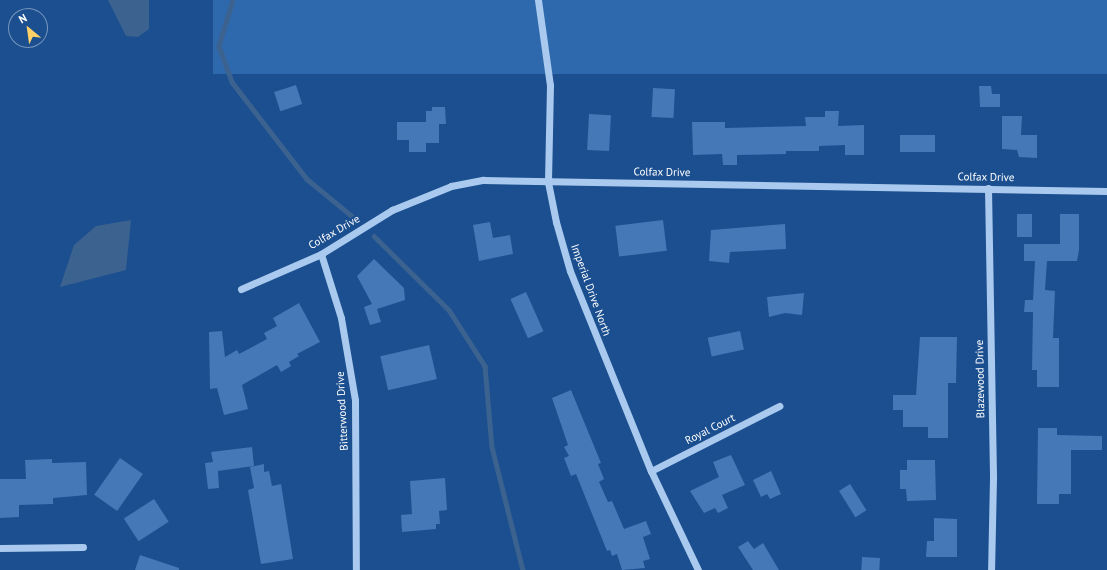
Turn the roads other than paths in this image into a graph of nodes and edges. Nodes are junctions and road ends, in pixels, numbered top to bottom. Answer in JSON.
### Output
{"nodes":[{"id":1,"x":538,"y":0,"type":"edge"},
{"id":2,"x":548,"y":182,"type":"junction"},
{"id":3,"x":988,"y":188,"type":"junction"},
{"id":4,"x":1107,"y":191,"type":"edge"},
{"id":5,"x":321,"y":254,"type":"junction"},
{"id":6,"x":241,"y":289,"type":"dead end"},
{"id":7,"x":779,"y":406,"type":"dead end"},
{"id":8,"x":651,"y":471,"type":"junction"},
{"id":9,"x":83,"y":547,"type":"dead end"},
{"id":10,"x":0,"y":548,"type":"edge"},
{"id":11,"x":356,"y":570,"type":"edge"},
{"id":12,"x":698,"y":570,"type":"edge"},
{"id":13,"x":991,"y":570,"type":"edge"}],
"edges":[{"from":1,"to":2,"type":"street","name":"Imperial Drive North"},
{"from":2,"to":3,"type":"street","name":"Colfax Drive"},
{"from":2,"to":5,"type":"street","name":"Colfax Drive"},
{"from":2,"to":8,"type":"street","name":"Imperial Drive North"},
{"from":3,"to":4,"type":"street","name":"Colfax Drive"},
{"from":3,"to":13,"type":"street","name":"Blazewood Drive"},
{"from":5,"to":6,"type":"street","name":"Colfax Drive"},
{"from":5,"to":11,"type":"street","name":"Bitterwood Drive"},
{"from":7,"to":8,"type":"street","name":"Royal Court"},
{"from":8,"to":12,"type":"street","name":"Imperial Drive North"},
{"from":9,"to":10,"type":"street"}]}
